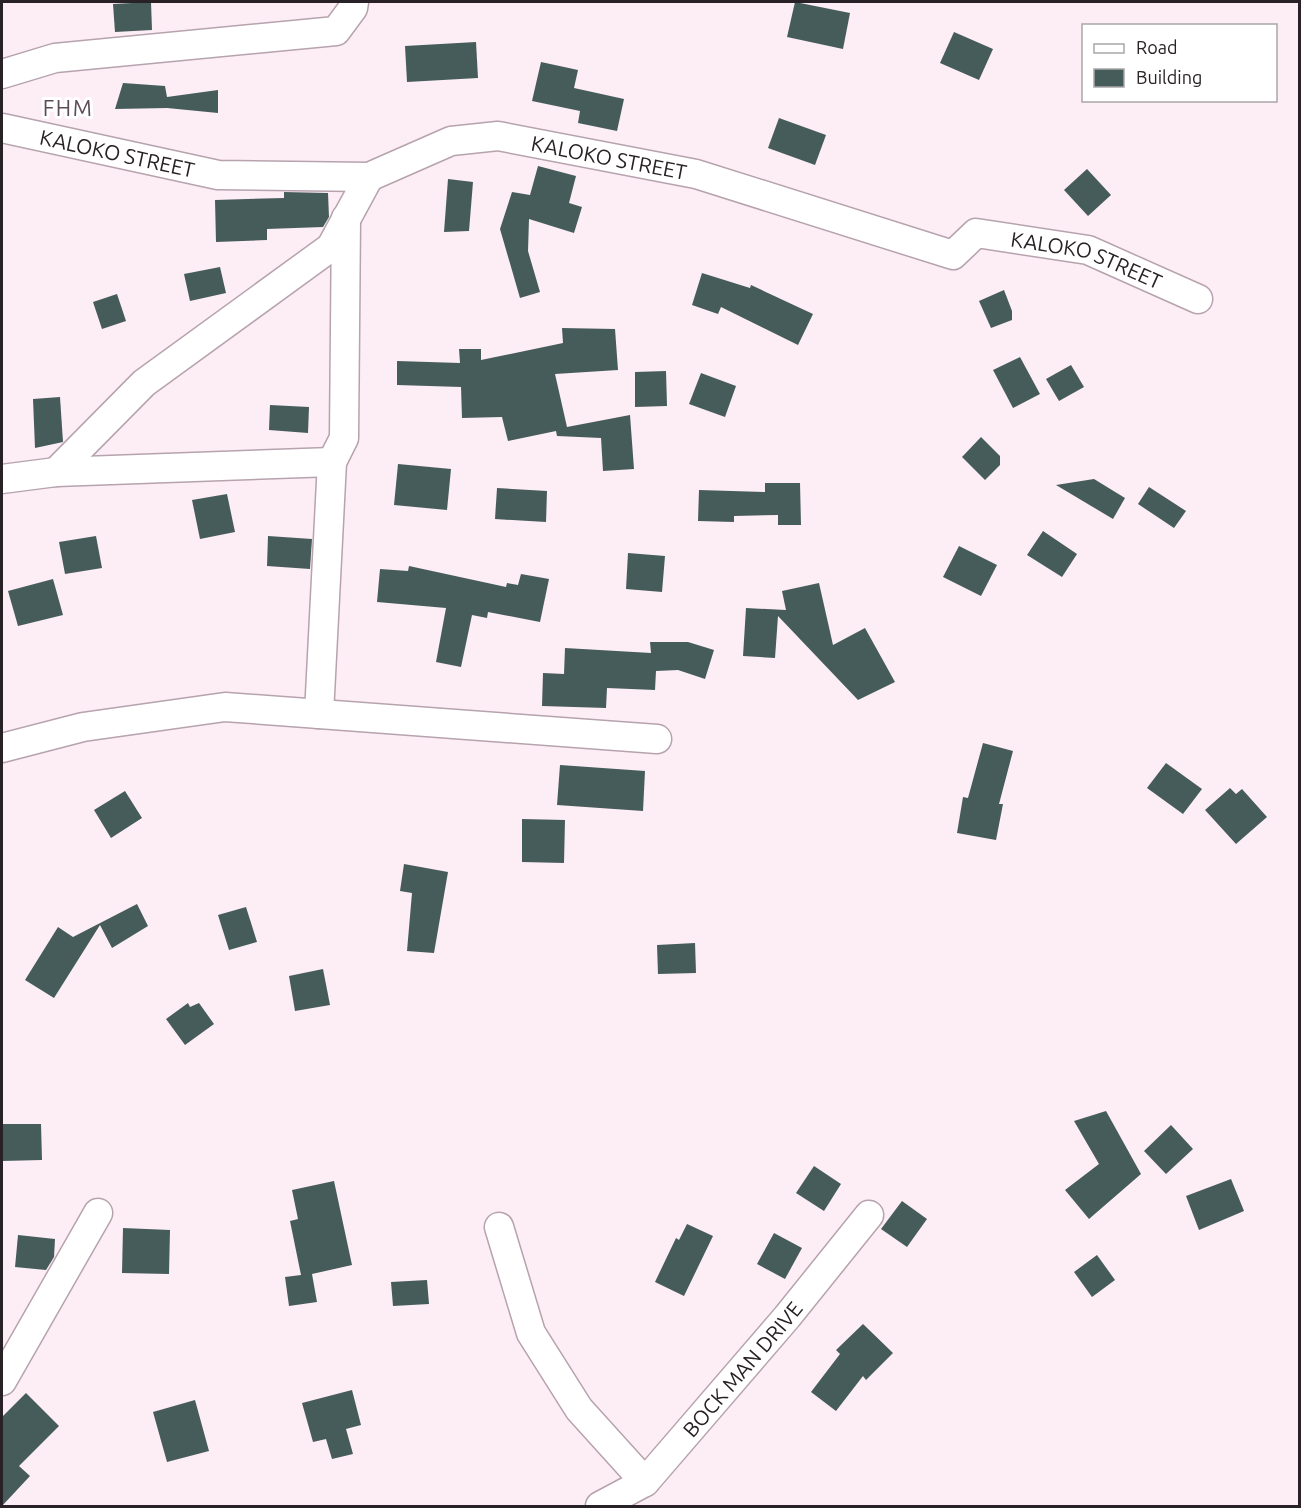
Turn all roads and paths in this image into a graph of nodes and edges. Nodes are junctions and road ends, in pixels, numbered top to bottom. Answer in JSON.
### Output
{"nodes":[{"id":1,"x":354,"y":2,"type":"edge"},
{"id":2,"x":2,"y":74,"type":"edge"},
{"id":3,"x":2,"y":128,"type":"edge"},
{"id":4,"x":369,"y":177,"type":"junction"},
{"id":5,"x":346,"y":218,"type":"junction"},
{"id":6,"x":1198,"y":299,"type":"dead end"},
{"id":7,"x":332,"y":462,"type":"junction"},
{"id":8,"x":56,"y":472,"type":"junction"},
{"id":9,"x":2,"y":479,"type":"edge"},
{"id":10,"x":319,"y":714,"type":"junction"},
{"id":11,"x":657,"y":739,"type":"dead end"},
{"id":12,"x":2,"y":748,"type":"edge"},
{"id":13,"x":98,"y":1213,"type":"dead end"},
{"id":14,"x":869,"y":1215,"type":"dead end"},
{"id":15,"x":499,"y":1227,"type":"dead end"},
{"id":16,"x":2,"y":1381,"type":"edge"},
{"id":17,"x":645,"y":1482,"type":"junction"},
{"id":18,"x":600,"y":1506,"type":"edge"}],
"edges":[{"from":1,"to":2,"type":"street"},
{"from":3,"to":4,"type":"street","name":"KALOKO STREET"},
{"from":4,"to":5,"type":"street"},
{"from":4,"to":6,"type":"street","name":"KALOKO STREET"},
{"from":5,"to":7,"type":"street"},
{"from":5,"to":8,"type":"street"},
{"from":7,"to":8,"type":"street"},
{"from":7,"to":10,"type":"street"},
{"from":8,"to":9,"type":"street"},
{"from":10,"to":11,"type":"street"},
{"from":10,"to":12,"type":"street"},
{"from":13,"to":16,"type":"street"},
{"from":14,"to":17,"type":"street","name":"BOCK MAN DRIVE"},
{"from":15,"to":17,"type":"street"},
{"from":17,"to":18,"type":"street","name":"BOCK MAN DRIVE"}]}
